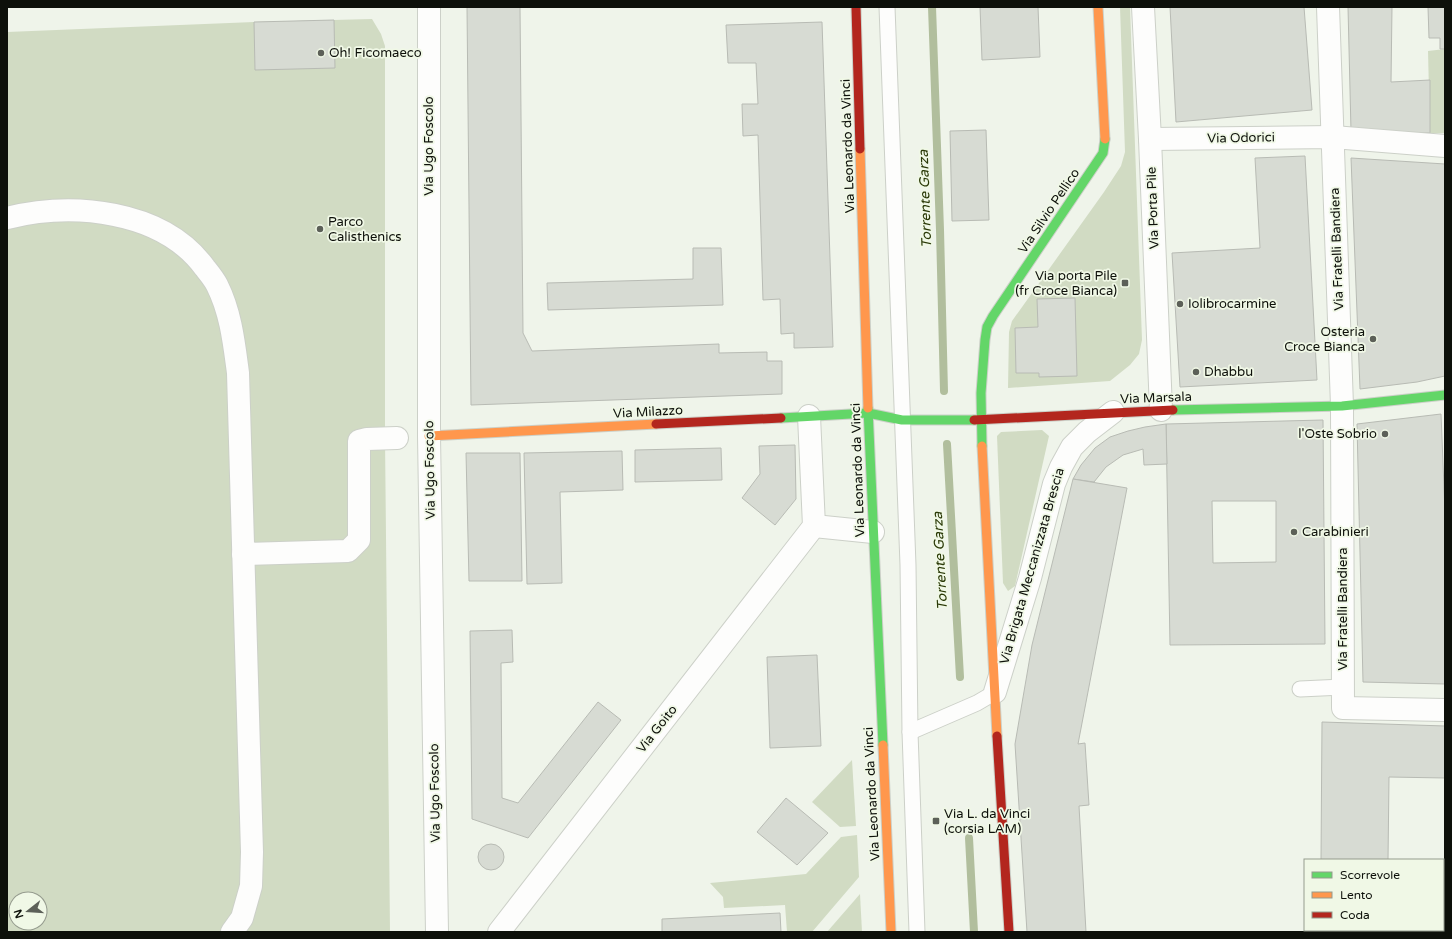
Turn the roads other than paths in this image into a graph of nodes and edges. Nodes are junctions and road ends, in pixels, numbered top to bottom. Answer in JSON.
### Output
{"nodes":[{"id":1,"x":429,"y":7,"type":"edge"},
{"id":2,"x":856,"y":7,"type":"edge"},
{"id":3,"x":887,"y":7,"type":"edge"},
{"id":4,"x":1098,"y":7,"type":"edge"},
{"id":5,"x":1143,"y":7,"type":"edge"},
{"id":6,"x":1328,"y":7,"type":"edge"},
{"id":7,"x":1333,"y":137,"type":"junction"},
{"id":8,"x":1150,"y":139,"type":"junction"},
{"id":9,"x":1445,"y":146,"type":"edge"},
{"id":10,"x":7,"y":218,"type":"edge"},
{"id":11,"x":1445,"y":395,"type":"edge"},
{"id":12,"x":1342,"y":406,"type":"junction"},
{"id":13,"x":1161,"y":410,"type":"junction"},
{"id":14,"x":1113,"y":412,"type":"junction"},
{"id":15,"x":868,"y":413,"type":"junction"},
{"id":16,"x":809,"y":416,"type":"junction"},
{"id":17,"x":902,"y":420,"type":"junction"},
{"id":18,"x":981,"y":420,"type":"junction"},
{"id":19,"x":429,"y":436,"type":"junction"},
{"id":20,"x":397,"y":438,"type":"dead end"},
{"id":21,"x":814,"y":526,"type":"junction"},
{"id":22,"x":873,"y":532,"type":"junction"},
{"id":23,"x":244,"y":554,"type":"junction"},
{"id":24,"x":1300,"y":689,"type":"dead end"},
{"id":25,"x":994,"y":693,"type":"junction"},
{"id":26,"x":1343,"y":697,"type":"junction"},
{"id":27,"x":1445,"y":710,"type":"edge"},
{"id":28,"x":910,"y":732,"type":"junction"},
{"id":29,"x":232,"y":932,"type":"edge"},
{"id":30,"x":437,"y":932,"type":"edge"},
{"id":31,"x":499,"y":932,"type":"edge"},
{"id":32,"x":891,"y":932,"type":"edge"},
{"id":33,"x":917,"y":932,"type":"edge"},
{"id":34,"x":1009,"y":932,"type":"edge"}],
"edges":[{"from":1,"to":19,"type":"street","name":"Via Ugo Foscolo"},
{"from":2,"to":15,"type":"street","name":"Via Leonardo da Vinci"},
{"from":3,"to":17,"type":"lane"},
{"from":4,"to":18,"type":"street","name":"Via Silvio Pellico"},
{"from":5,"to":8,"type":"street","name":"Via Porta Pile"},
{"from":6,"to":7,"type":"street","name":"Via Fratelli Bandiera"},
{"from":7,"to":8,"type":"street","name":"Via Odorici"},
{"from":7,"to":9,"type":"street","name":"Via Odorici"},
{"from":7,"to":12,"type":"street","name":"Via Fratelli Bandiera"},
{"from":8,"to":13,"type":"street","name":"Via Porta Pile"},
{"from":10,"to":23,"type":"street"},
{"from":11,"to":12,"type":"street","name":"Via Marsala"},
{"from":12,"to":13,"type":"street","name":"Via Marsala"},
{"from":12,"to":26,"type":"street","name":"Via Fratelli Bandiera"},
{"from":13,"to":14,"type":"street","name":"Via Marsala"},
{"from":14,"to":18,"type":"street","name":"Via Marsala"},
{"from":14,"to":25,"type":"street","name":"Via Brigata Meccanizzata Brescia"},
{"from":15,"to":16,"type":"street","name":"Via Milazzo"},
{"from":15,"to":17,"type":"street","name":"Via Marsala"},
{"from":15,"to":22,"type":"street","name":"Via Leonardo da Vinci"},
{"from":16,"to":19,"type":"street","name":"Via Milazzo"},
{"from":16,"to":21,"type":"street"},
{"from":17,"to":18,"type":"street","name":"Via Marsala"},
{"from":17,"to":28,"type":"lane"},
{"from":18,"to":25,"type":"street","name":"Via Brigata Meccanizzata Brescia"},
{"from":19,"to":30,"type":"street","name":"Via Ugo Foscolo"},
{"from":20,"to":23,"type":"street"},
{"from":21,"to":22,"type":"street"},
{"from":21,"to":31,"type":"street","name":"Via Goito"},
{"from":22,"to":32,"type":"street","name":"Via Leonardo da Vinci"},
{"from":23,"to":29,"type":"street"},
{"from":24,"to":26,"type":"lane"},
{"from":25,"to":28,"type":"lane"},
{"from":25,"to":34,"type":"street","name":"Via Brigata Meccanizzata Brescia"},
{"from":26,"to":27,"type":"street"},
{"from":28,"to":33,"type":"lane"}]}
